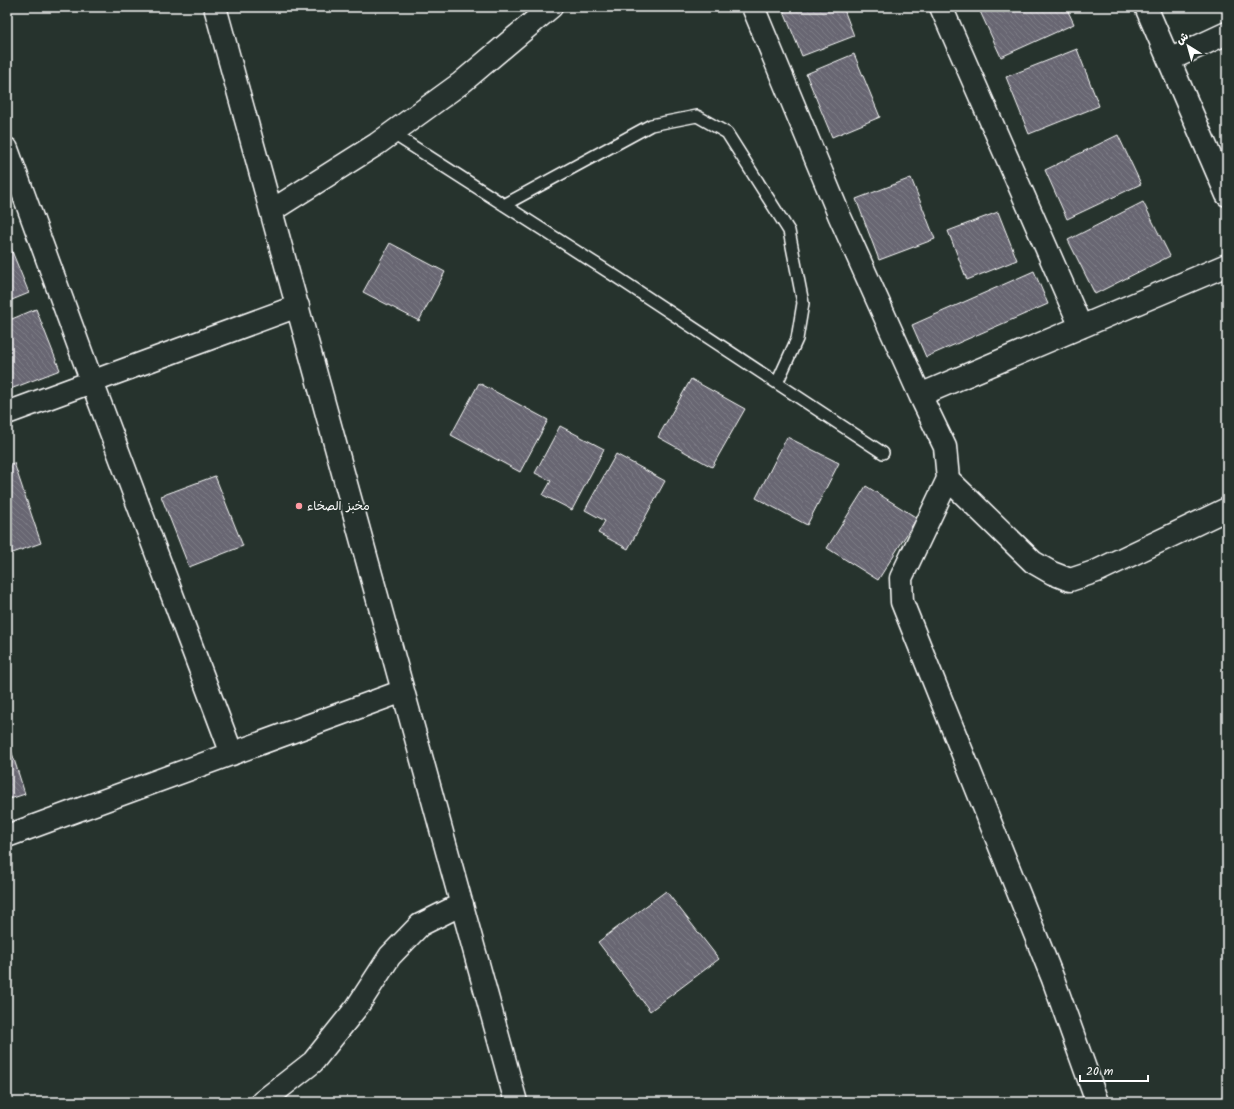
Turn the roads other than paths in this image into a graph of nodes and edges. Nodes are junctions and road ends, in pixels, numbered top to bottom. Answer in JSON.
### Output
{"nodes":[{"id":1,"x":215,"y":7,"type":"edge"},
{"id":2,"x":550,"y":7,"type":"edge"},
{"id":3,"x":752,"y":7,"type":"edge"},
{"id":4,"x":941,"y":7,"type":"edge"},
{"id":5,"x":1146,"y":7,"type":"edge"},
{"id":6,"x":1227,"y":32,"type":"edge"},
{"id":7,"x":1169,"y":60,"type":"junction"},
{"id":8,"x":392,"y":133,"type":"junction"},
{"id":9,"x":7,"y":149,"type":"edge"},
{"id":10,"x":1227,"y":195,"type":"edge"},
{"id":11,"x":504,"y":205,"type":"junction"},
{"id":12,"x":272,"y":211,"type":"junction"},
{"id":13,"x":1227,"y":264,"type":"edge"},
{"id":14,"x":298,"y":306,"type":"junction"},
{"id":15,"x":1081,"y":327,"type":"junction"},
{"id":16,"x":92,"y":382,"type":"junction"},
{"id":17,"x":777,"y":383,"type":"junction"},
{"id":18,"x":920,"y":395,"type":"junction"},
{"id":19,"x":7,"y":413,"type":"edge"},
{"id":20,"x":883,"y":453,"type":"dead end"},
{"id":21,"x":948,"y":479,"type":"junction"},
{"id":22,"x":1227,"y":509,"type":"edge"},
{"id":23,"x":403,"y":691,"type":"junction"},
{"id":24,"x":232,"y":754,"type":"junction"},
{"id":25,"x":7,"y":836,"type":"edge"},
{"id":26,"x":462,"y":904,"type":"junction"},
{"id":27,"x":262,"y":1102,"type":"edge"},
{"id":28,"x":516,"y":1102,"type":"edge"},
{"id":29,"x":1097,"y":1102,"type":"edge"}],
"edges":[{"from":1,"to":12,"type":"street"},
{"from":2,"to":8,"type":"street"},
{"from":3,"to":18,"type":"street"},
{"from":4,"to":15,"type":"street"},
{"from":5,"to":7,"type":"street"},
{"from":6,"to":7,"type":"street"},
{"from":7,"to":10,"type":"street"},
{"from":8,"to":11,"type":"lane"},
{"from":8,"to":12,"type":"street"},
{"from":9,"to":16,"type":"street"},
{"from":11,"to":17,"type":"lane"},
{"from":11,"to":17,"type":"lane"},
{"from":12,"to":14,"type":"street"},
{"from":13,"to":15,"type":"street"},
{"from":14,"to":16,"type":"street"},
{"from":14,"to":23,"type":"street"},
{"from":15,"to":18,"type":"street"},
{"from":16,"to":19,"type":"street"},
{"from":16,"to":24,"type":"street"},
{"from":17,"to":20,"type":"lane"},
{"from":18,"to":21,"type":"street"},
{"from":21,"to":22,"type":"street"},
{"from":21,"to":29,"type":"street"},
{"from":23,"to":24,"type":"street"},
{"from":23,"to":26,"type":"street"},
{"from":24,"to":25,"type":"street"},
{"from":26,"to":27,"type":"street"},
{"from":26,"to":28,"type":"street"}]}
